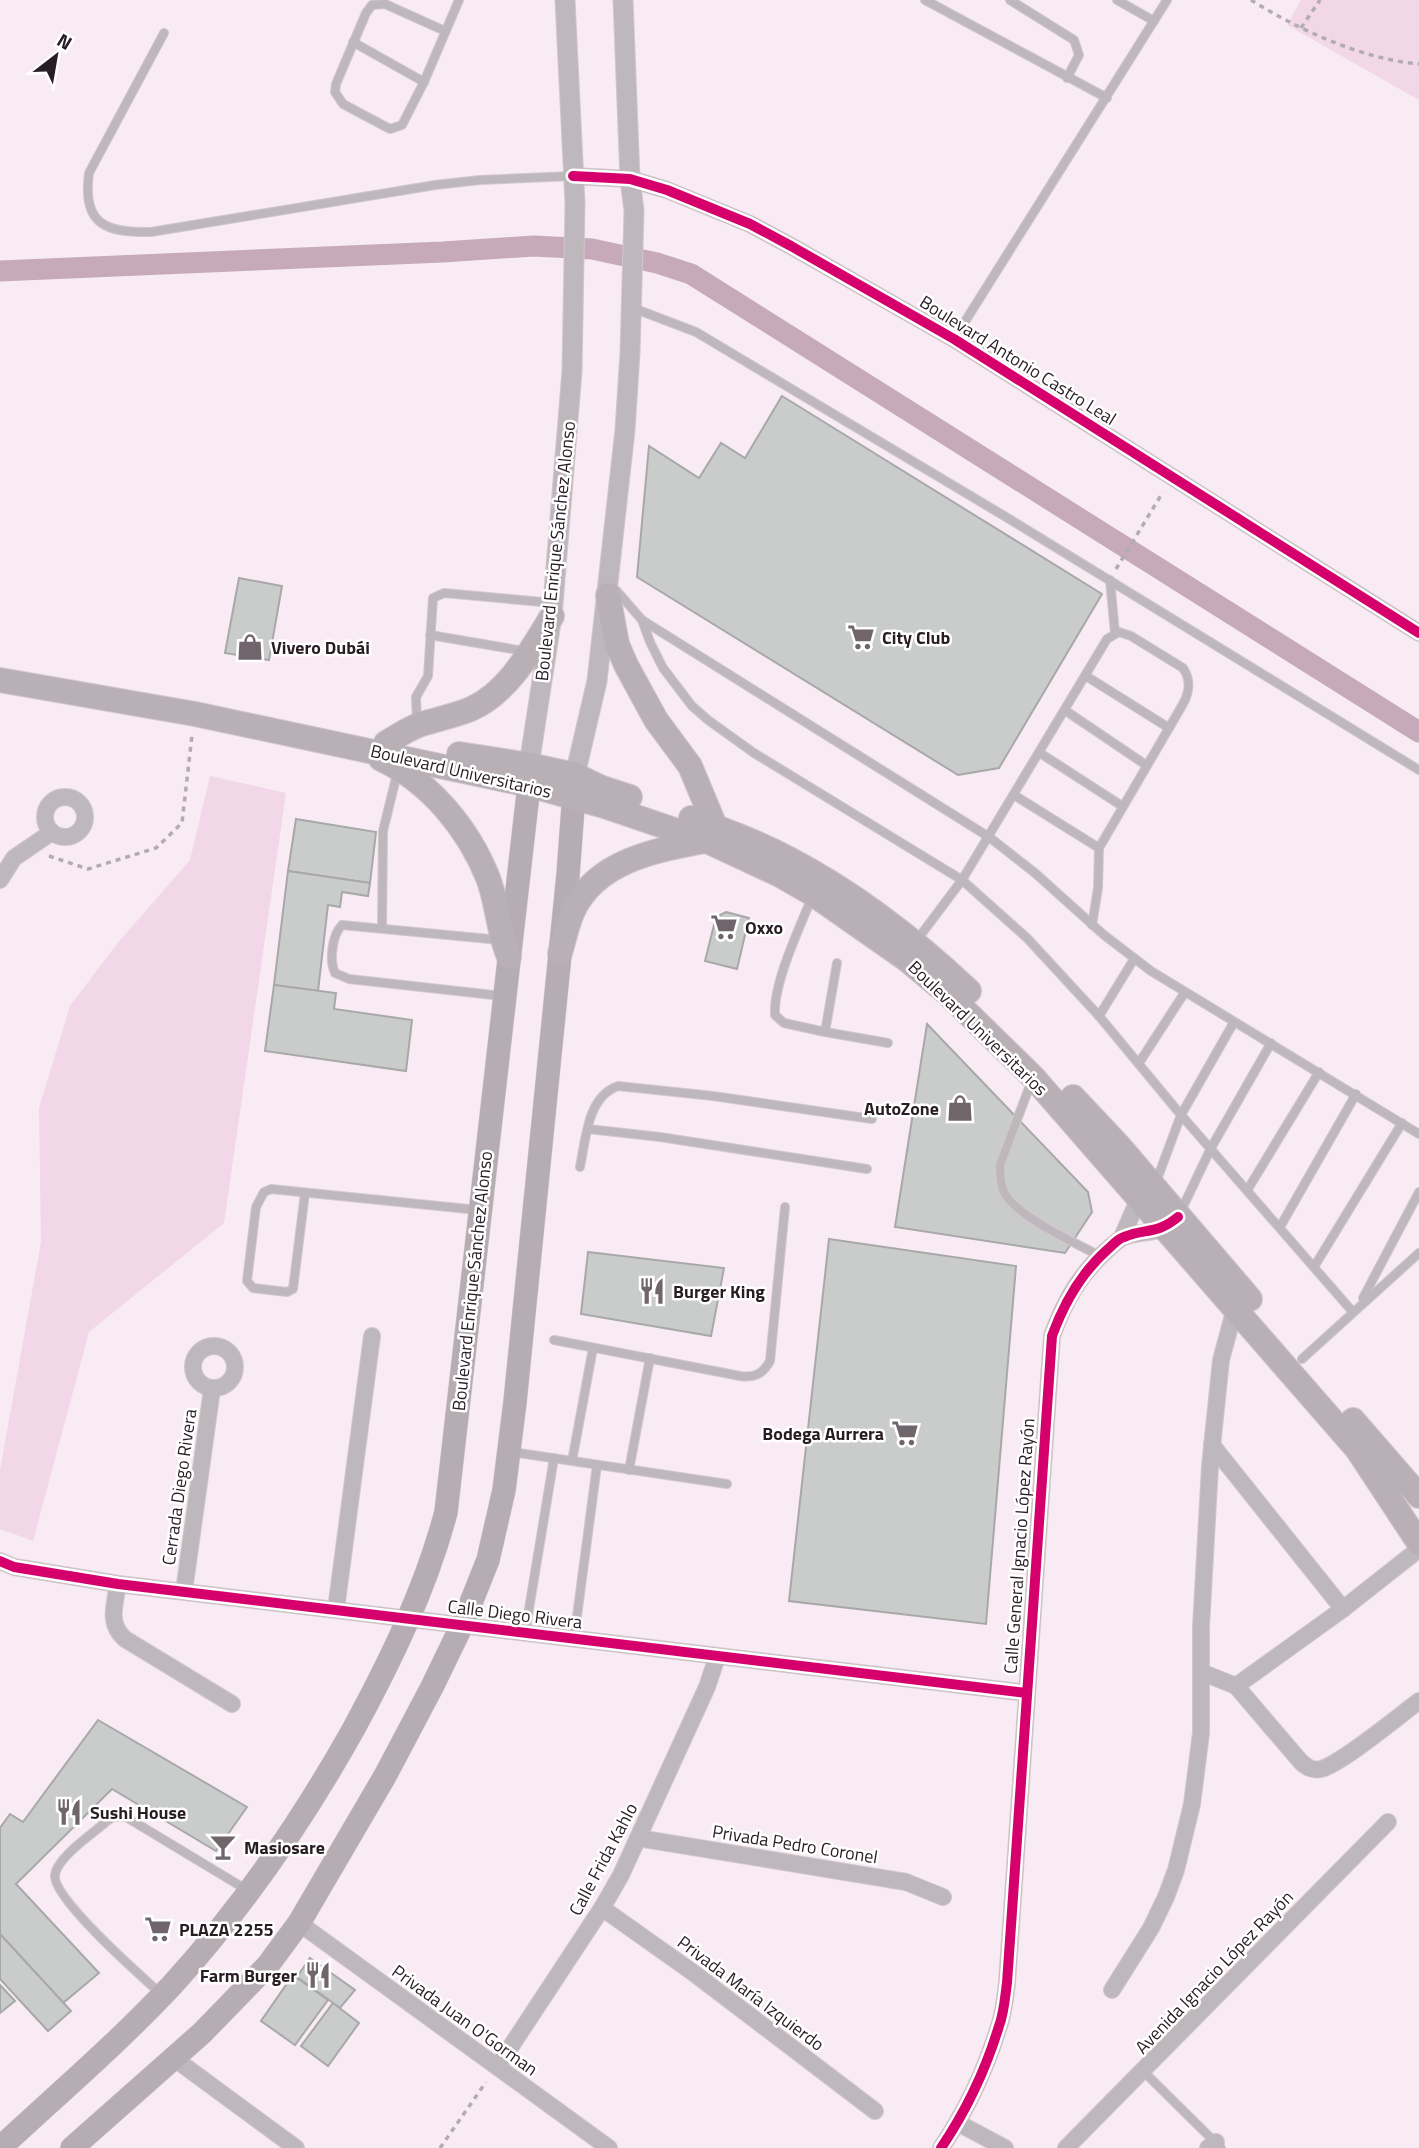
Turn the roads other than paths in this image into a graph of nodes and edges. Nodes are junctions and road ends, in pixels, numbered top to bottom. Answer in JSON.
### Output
{"nodes":[{"id":1,"x":459,"y":0,"type":"edge"},
{"id":2,"x":565,"y":0,"type":"edge"},
{"id":3,"x":623,"y":0,"type":"edge"},
{"id":4,"x":925,"y":0,"type":"edge"},
{"id":5,"x":1010,"y":0,"type":"edge"},
{"id":6,"x":1117,"y":0,"type":"edge"},
{"id":7,"x":1167,"y":0,"type":"edge"},
{"id":8,"x":1154,"y":21,"type":"junction"},
{"id":9,"x":444,"y":31,"type":"junction"},
{"id":10,"x":164,"y":33,"type":"dead end"},
{"id":11,"x":353,"y":42,"type":"junction"},
{"id":12,"x":1067,"y":78,"type":"junction"},
{"id":13,"x":424,"y":82,"type":"junction"},
{"id":14,"x":1107,"y":98,"type":"junction"},
{"id":15,"x":573,"y":176,"type":"junction"},
{"id":16,"x":630,"y":179,"type":"junction"},
{"id":17,"x":630,"y":307,"type":"junction"},
{"id":18,"x":954,"y":339,"type":"junction"},
{"id":19,"x":1110,"y":580,"type":"junction"},
{"id":20,"x":608,"y":589,"type":"junction"},
{"id":21,"x":553,"y":610,"type":"junction"},
{"id":22,"x":642,"y":620,"type":"junction"},
{"id":23,"x":1115,"y":633,"type":"junction"},
{"id":24,"x":1419,"y":633,"type":"edge"},
{"id":25,"x":430,"y":635,"type":"junction"},
{"id":26,"x":538,"y":654,"type":"junction"},
{"id":27,"x":1086,"y":676,"type":"junction"},
{"id":28,"x":0,"y":679,"type":"edge"},
{"id":29,"x":1066,"y":711,"type":"junction"},
{"id":30,"x":417,"y":725,"type":"junction"},
{"id":31,"x":1169,"y":728,"type":"junction"},
{"id":32,"x":386,"y":743,"type":"junction"},
{"id":33,"x":352,"y":746,"type":"junction"},
{"id":34,"x":1040,"y":753,"type":"junction"},
{"id":35,"x":1146,"y":765,"type":"junction"},
{"id":36,"x":399,"y":767,"type":"junction"},
{"id":37,"x":1419,"y":770,"type":"edge"},
{"id":38,"x":529,"y":775,"type":"junction"},
{"id":39,"x":575,"y":786,"type":"junction"},
{"id":40,"x":1014,"y":795,"type":"junction"},
{"id":41,"x":1122,"y":806,"type":"junction"},
{"id":42,"x":52,"y":832,"type":"dead end"},
{"id":43,"x":711,"y":834,"type":"junction"},
{"id":44,"x":989,"y":837,"type":"junction"},
{"id":45,"x":1099,"y":848,"type":"junction"},
{"id":46,"x":7,"y":857,"type":"edge"},
{"id":47,"x":0,"y":880,"type":"edge"},
{"id":48,"x":962,"y":880,"type":"junction"},
{"id":49,"x":813,"y":894,"type":"junction"},
{"id":50,"x":1092,"y":925,"type":"junction"},
{"id":51,"x":382,"y":928,"type":"junction"},
{"id":52,"x":915,"y":943,"type":"junction"},
{"id":53,"x":505,"y":948,"type":"junction"},
{"id":54,"x":560,"y":953,"type":"junction"},
{"id":55,"x":1134,"y":959,"type":"junction"},
{"id":56,"x":837,"y":963,"type":"dead end"},
{"id":57,"x":1185,"y":992,"type":"junction"},
{"id":58,"x":505,"y":996,"type":"junction"},
{"id":59,"x":1099,"y":1016,"type":"junction"},
{"id":60,"x":1234,"y":1022,"type":"junction"},
{"id":61,"x":825,"y":1032,"type":"junction"},
{"id":62,"x":888,"y":1043,"type":"dead end"},
{"id":63,"x":1271,"y":1043,"type":"junction"},
{"id":64,"x":1139,"y":1063,"type":"junction"},
{"id":65,"x":1319,"y":1072,"type":"junction"},
{"id":66,"x":1033,"y":1077,"type":"junction"},
{"id":67,"x":1356,"y":1094,"type":"junction"},
{"id":68,"x":1181,"y":1115,"type":"junction"},
{"id":69,"x":872,"y":1119,"type":"dead end"},
{"id":70,"x":1402,"y":1123,"type":"junction"},
{"id":71,"x":588,"y":1129,"type":"junction"},
{"id":72,"x":1419,"y":1133,"type":"edge"},
{"id":73,"x":1211,"y":1148,"type":"junction"},
{"id":74,"x":580,"y":1167,"type":"dead end"},
{"id":75,"x":867,"y":1169,"type":"dead end"},
{"id":76,"x":1248,"y":1189,"type":"junction"},
{"id":77,"x":1419,"y":1192,"type":"edge"},
{"id":78,"x":305,"y":1193,"type":"junction"},
{"id":79,"x":1146,"y":1193,"type":"junction"},
{"id":80,"x":785,"y":1207,"type":"dead end"},
{"id":81,"x":480,"y":1210,"type":"junction"},
{"id":82,"x":1171,"y":1223,"type":"junction"},
{"id":83,"x":1280,"y":1227,"type":"junction"},
{"id":84,"x":1122,"y":1237,"type":"junction"},
{"id":85,"x":1419,"y":1253,"type":"edge"},
{"id":86,"x":1100,"y":1256,"type":"junction"},
{"id":87,"x":1314,"y":1267,"type":"junction"},
{"id":88,"x":1361,"y":1304,"type":"junction"},
{"id":89,"x":1235,"y":1308,"type":"junction"},
{"id":90,"x":1352,"y":1311,"type":"junction"},
{"id":91,"x":372,"y":1336,"type":"dead end"},
{"id":92,"x":554,"y":1340,"type":"dead end"},
{"id":93,"x":593,"y":1348,"type":"junction"},
{"id":94,"x":650,"y":1358,"type":"junction"},
{"id":95,"x":1302,"y":1359,"type":"junction"},
{"id":96,"x":212,"y":1389,"type":"dead end"},
{"id":97,"x":1364,"y":1444,"type":"junction"},
{"id":98,"x":1212,"y":1445,"type":"junction"},
{"id":99,"x":509,"y":1451,"type":"junction"},
{"id":100,"x":554,"y":1458,"type":"junction"},
{"id":101,"x":572,"y":1461,"type":"junction"},
{"id":102,"x":597,"y":1465,"type":"junction"},
{"id":103,"x":629,"y":1470,"type":"junction"},
{"id":104,"x":727,"y":1484,"type":"dead end"},
{"id":105,"x":1419,"y":1496,"type":"edge"},
{"id":106,"x":1419,"y":1543,"type":"edge"},
{"id":107,"x":1419,"y":1549,"type":"edge"},
{"id":108,"x":0,"y":1561,"type":"edge"},
{"id":109,"x":118,"y":1584,"type":"junction"},
{"id":110,"x":184,"y":1591,"type":"junction"},
{"id":111,"x":336,"y":1609,"type":"junction"},
{"id":112,"x":1343,"y":1609,"type":"junction"},
{"id":113,"x":408,"y":1618,"type":"junction"},
{"id":114,"x":462,"y":1625,"type":"junction"},
{"id":115,"x":525,"y":1633,"type":"junction"},
{"id":116,"x":574,"y":1639,"type":"junction"},
{"id":117,"x":717,"y":1657,"type":"junction"},
{"id":118,"x":1201,"y":1672,"type":"junction"},
{"id":119,"x":1236,"y":1686,"type":"junction"},
{"id":120,"x":1027,"y":1693,"type":"junction"},
{"id":121,"x":1419,"y":1701,"type":"edge"},
{"id":122,"x":232,"y":1704,"type":"dead end"},
{"id":123,"x":1388,"y":1822,"type":"dead end"},
{"id":124,"x":639,"y":1838,"type":"junction"},
{"id":125,"x":249,"y":1891,"type":"junction"},
{"id":126,"x":943,"y":1897,"type":"dead end"},
{"id":127,"x":602,"y":1908,"type":"junction"},
{"id":128,"x":299,"y":1923,"type":"junction"},
{"id":129,"x":1112,"y":1990,"type":"dead end"},
{"id":130,"x":162,"y":1995,"type":"junction"},
{"id":131,"x":175,"y":2059,"type":"junction"},
{"id":132,"x":498,"y":2066,"type":"junction"},
{"id":133,"x":1143,"y":2071,"type":"junction"},
{"id":134,"x":875,"y":2111,"type":"dead end"},
{"id":135,"x":958,"y":2123,"type":"junction"},
{"id":136,"x":1215,"y":2146,"type":"edge"},
{"id":137,"x":0,"y":2148,"type":"edge"},
{"id":138,"x":72,"y":2148,"type":"edge"},
{"id":139,"x":296,"y":2148,"type":"edge"},
{"id":140,"x":609,"y":2148,"type":"edge"},
{"id":141,"x":941,"y":2148,"type":"edge"},
{"id":142,"x":1005,"y":2148,"type":"edge"},
{"id":143,"x":1066,"y":2148,"type":"edge"}],
"edges":[{"from":1,"to":9,"type":"lane"},
{"from":2,"to":15,"type":"street","name":"Boulevard Enrique Sánchez Alonso"},
{"from":3,"to":16,"type":"street"},
{"from":4,"to":12,"type":"lane"},
{"from":5,"to":12,"type":"lane"},
{"from":6,"to":8,"type":"lane"},
{"from":7,"to":8,"type":"lane"},
{"from":8,"to":14,"type":"lane"},
{"from":9,"to":11,"type":"lane"},
{"from":9,"to":13,"type":"lane"},
{"from":10,"to":15,"type":"lane"},
{"from":11,"to":13,"type":"lane"},
{"from":11,"to":13,"type":"lane"},
{"from":12,"to":14,"type":"lane"},
{"from":14,"to":18,"type":"lane"},
{"from":15,"to":16,"type":"street","name":"Boulevard Antonio Castro Leal"},
{"from":15,"to":21,"type":"street","name":"Boulevard Enrique Sánchez Alonso"},
{"from":16,"to":17,"type":"street"},
{"from":16,"to":18,"type":"street","name":"Boulevard Antonio Castro Leal"},
{"from":17,"to":19,"type":"lane"},
{"from":17,"to":20,"type":"street"},
{"from":18,"to":24,"type":"street","name":"Boulevard Antonio Castro Leal"},
{"from":19,"to":23,"type":"lane"},
{"from":19,"to":37,"type":"lane"},
{"from":20,"to":22,"type":"lane"},
{"from":20,"to":39,"type":"street"},
{"from":20,"to":43,"type":"main road"},
{"from":21,"to":25,"type":"lane"},
{"from":21,"to":26,"type":"main road"},
{"from":22,"to":44,"type":"lane"},
{"from":22,"to":48,"type":"lane"},
{"from":23,"to":27,"type":"lane"},
{"from":23,"to":31,"type":"lane"},
{"from":25,"to":26,"type":"lane"},
{"from":25,"to":30,"type":"lane"},
{"from":26,"to":30,"type":"main road"},
{"from":26,"to":38,"type":"street","name":"Boulevard Enrique Sánchez Alonso"},
{"from":27,"to":29,"type":"lane"},
{"from":27,"to":31,"type":"lane"},
{"from":28,"to":32,"type":"main road","name":"Boulevard Universitarios"},
{"from":28,"to":33,"type":"main road","name":"Boulevard Universitarios"},
{"from":29,"to":34,"type":"lane"},
{"from":29,"to":35,"type":"lane"},
{"from":30,"to":32,"type":"main road"},
{"from":31,"to":35,"type":"lane"},
{"from":32,"to":38,"type":"main road","name":"Boulevard Universitarios"},
{"from":33,"to":36,"type":"main road"},
{"from":33,"to":38,"type":"main road","name":"Boulevard Universitarios"},
{"from":34,"to":40,"type":"lane"},
{"from":34,"to":41,"type":"lane"},
{"from":35,"to":41,"type":"lane"},
{"from":36,"to":51,"type":"lane"},
{"from":36,"to":53,"type":"main road"},
{"from":38,"to":39,"type":"main road","name":"Boulevard Universitarios"},
{"from":38,"to":53,"type":"main road","name":"Boulevard Enrique Sánchez Alonso"},
{"from":39,"to":43,"type":"main road","name":"Boulevard Universitarios"},
{"from":39,"to":54,"type":"main road"},
{"from":40,"to":44,"type":"lane"},
{"from":40,"to":45,"type":"lane"},
{"from":41,"to":45,"type":"lane"},
{"from":42,"to":46,"type":"street"},
{"from":43,"to":49,"type":"main road","name":"Boulevard Universitarios"},
{"from":43,"to":52,"type":"main road","name":"Boulevard Universitarios"},
{"from":43,"to":54,"type":"main road"},
{"from":44,"to":48,"type":"lane"},
{"from":44,"to":50,"type":"lane"},
{"from":45,"to":50,"type":"lane"},
{"from":46,"to":47,"type":"street"},
{"from":48,"to":52,"type":"lane"},
{"from":48,"to":59,"type":"lane"},
{"from":49,"to":61,"type":"lane"},
{"from":49,"to":66,"type":"main road","name":"Boulevard Universitarios"},
{"from":50,"to":55,"type":"lane"},
{"from":51,"to":53,"type":"lane"},
{"from":51,"to":58,"type":"lane"},
{"from":52,"to":79,"type":"main road","name":"Boulevard Universitarios"},
{"from":53,"to":58,"type":"main road","name":"Boulevard Enrique Sánchez Alonso"},
{"from":54,"to":99,"type":"main road"},
{"from":55,"to":57,"type":"lane"},
{"from":55,"to":59,"type":"lane"},
{"from":56,"to":61,"type":"lane"},
{"from":57,"to":60,"type":"lane"},
{"from":57,"to":64,"type":"lane"},
{"from":58,"to":81,"type":"main road","name":"Boulevard Enrique Sánchez Alonso"},
{"from":59,"to":64,"type":"lane"},
{"from":60,"to":63,"type":"lane"},
{"from":60,"to":68,"type":"lane"},
{"from":61,"to":62,"type":"lane"},
{"from":63,"to":65,"type":"lane"},
{"from":63,"to":73,"type":"lane"},
{"from":64,"to":68,"type":"lane"},
{"from":65,"to":67,"type":"lane"},
{"from":65,"to":76,"type":"lane"},
{"from":66,"to":79,"type":"main road","name":"Boulevard Universitarios"},
{"from":66,"to":86,"type":"lane"},
{"from":67,"to":70,"type":"lane"},
{"from":67,"to":83,"type":"lane"},
{"from":68,"to":73,"type":"lane"},
{"from":68,"to":79,"type":"lane"},
{"from":69,"to":71,"type":"lane"},
{"from":70,"to":72,"type":"lane"},
{"from":70,"to":87,"type":"lane"},
{"from":71,"to":74,"type":"lane"},
{"from":71,"to":75,"type":"lane"},
{"from":73,"to":76,"type":"lane"},
{"from":73,"to":82,"type":"lane"},
{"from":76,"to":83,"type":"lane"},
{"from":77,"to":88,"type":"lane"},
{"from":78,"to":78,"type":"lane"},
{"from":78,"to":81,"type":"lane"},
{"from":79,"to":82,"type":"main road","name":"Boulevard Universitarios"},
{"from":79,"to":84,"type":"street"},
{"from":80,"to":94,"type":"lane"},
{"from":81,"to":113,"type":"main road","name":"Boulevard Enrique Sánchez Alonso"},
{"from":82,"to":84,"type":"street"},
{"from":82,"to":89,"type":"main road","name":"Boulevard Universitarios"},
{"from":82,"to":95,"type":"main road","name":"Boulevard Universitarios"},
{"from":83,"to":87,"type":"lane"},
{"from":84,"to":86,"type":"street","name":"Calle General Ignacio López Rayón"},
{"from":85,"to":88,"type":"lane"},
{"from":86,"to":120,"type":"street","name":"Calle General Ignacio López Rayón"},
{"from":87,"to":90,"type":"lane"},
{"from":88,"to":90,"type":"lane"},
{"from":89,"to":97,"type":"main road","name":"Boulevard Universitarios"},
{"from":89,"to":98,"type":"street"},
{"from":90,"to":95,"type":"lane"},
{"from":91,"to":111,"type":"street"},
{"from":92,"to":93,"type":"lane"},
{"from":93,"to":94,"type":"lane"},
{"from":93,"to":101,"type":"lane"},
{"from":94,"to":103,"type":"lane"},
{"from":95,"to":97,"type":"main road","name":"Boulevard Universitarios"},
{"from":96,"to":110,"type":"street","name":"Cerrada Diego Rivera"},
{"from":97,"to":105,"type":"main road","name":"Boulevard Universitarios"},
{"from":97,"to":106,"type":"main road","name":"Boulevard Universitarios"},
{"from":98,"to":112,"type":"street"},
{"from":98,"to":118,"type":"street"},
{"from":99,"to":100,"type":"lane"},
{"from":99,"to":114,"type":"main road"},
{"from":100,"to":101,"type":"lane"},
{"from":100,"to":115,"type":"lane"},
{"from":101,"to":102,"type":"lane"},
{"from":102,"to":103,"type":"lane"},
{"from":102,"to":116,"type":"lane"},
{"from":103,"to":104,"type":"lane"},
{"from":107,"to":112,"type":"street"},
{"from":108,"to":109,"type":"street","name":"Calle Diego Rivera"},
{"from":109,"to":110,"type":"street","name":"Calle Diego Rivera"},
{"from":109,"to":122,"type":"street"},
{"from":110,"to":111,"type":"street","name":"Calle Diego Rivera"},
{"from":111,"to":113,"type":"street","name":"Calle Diego Rivera"},
{"from":112,"to":119,"type":"street"},
{"from":113,"to":114,"type":"street","name":"Calle Diego Rivera"},
{"from":113,"to":125,"type":"main road","name":"Boulevard Enrique Sánchez Alonso"},
{"from":114,"to":115,"type":"street","name":"Calle Diego Rivera"},
{"from":114,"to":128,"type":"main road"},
{"from":115,"to":116,"type":"street","name":"Calle Diego Rivera"},
{"from":116,"to":117,"type":"street","name":"Calle Diego Rivera"},
{"from":117,"to":120,"type":"street","name":"Calle Diego Rivera"},
{"from":117,"to":124,"type":"street","name":"Calle Frida Kahlo"},
{"from":118,"to":119,"type":"street"},
{"from":118,"to":129,"type":"street"},
{"from":119,"to":121,"type":"street"},
{"from":120,"to":135,"type":"street","name":"Calle General Ignacio López Rayón"},
{"from":123,"to":133,"type":"street","name":"Avenida Ignacio López Rayón"},
{"from":124,"to":126,"type":"street","name":"Privada Pedro Coronel"},
{"from":124,"to":127,"type":"street","name":"Calle Frida Kahlo"},
{"from":125,"to":130,"type":"main road","name":"Boulevard Enrique Sánchez Alonso"},
{"from":125,"to":130,"type":"lane"},
{"from":127,"to":132,"type":"street","name":"Calle Frida Kahlo"},
{"from":127,"to":134,"type":"street","name":"Privada María Izquierdo"},
{"from":128,"to":131,"type":"main road"},
{"from":128,"to":132,"type":"street","name":"Privada Juan O'Gorman"},
{"from":130,"to":137,"type":"main road","name":"Boulevard Enrique Sánchez Alonso"},
{"from":131,"to":138,"type":"main road"},
{"from":131,"to":139,"type":"street"},
{"from":132,"to":140,"type":"street","name":"Privada Juan O'Gorman"},
{"from":133,"to":136,"type":"lane"},
{"from":133,"to":143,"type":"street","name":"Avenida Ignacio López Rayón"},
{"from":135,"to":141,"type":"street"},
{"from":135,"to":142,"type":"street"}]}
